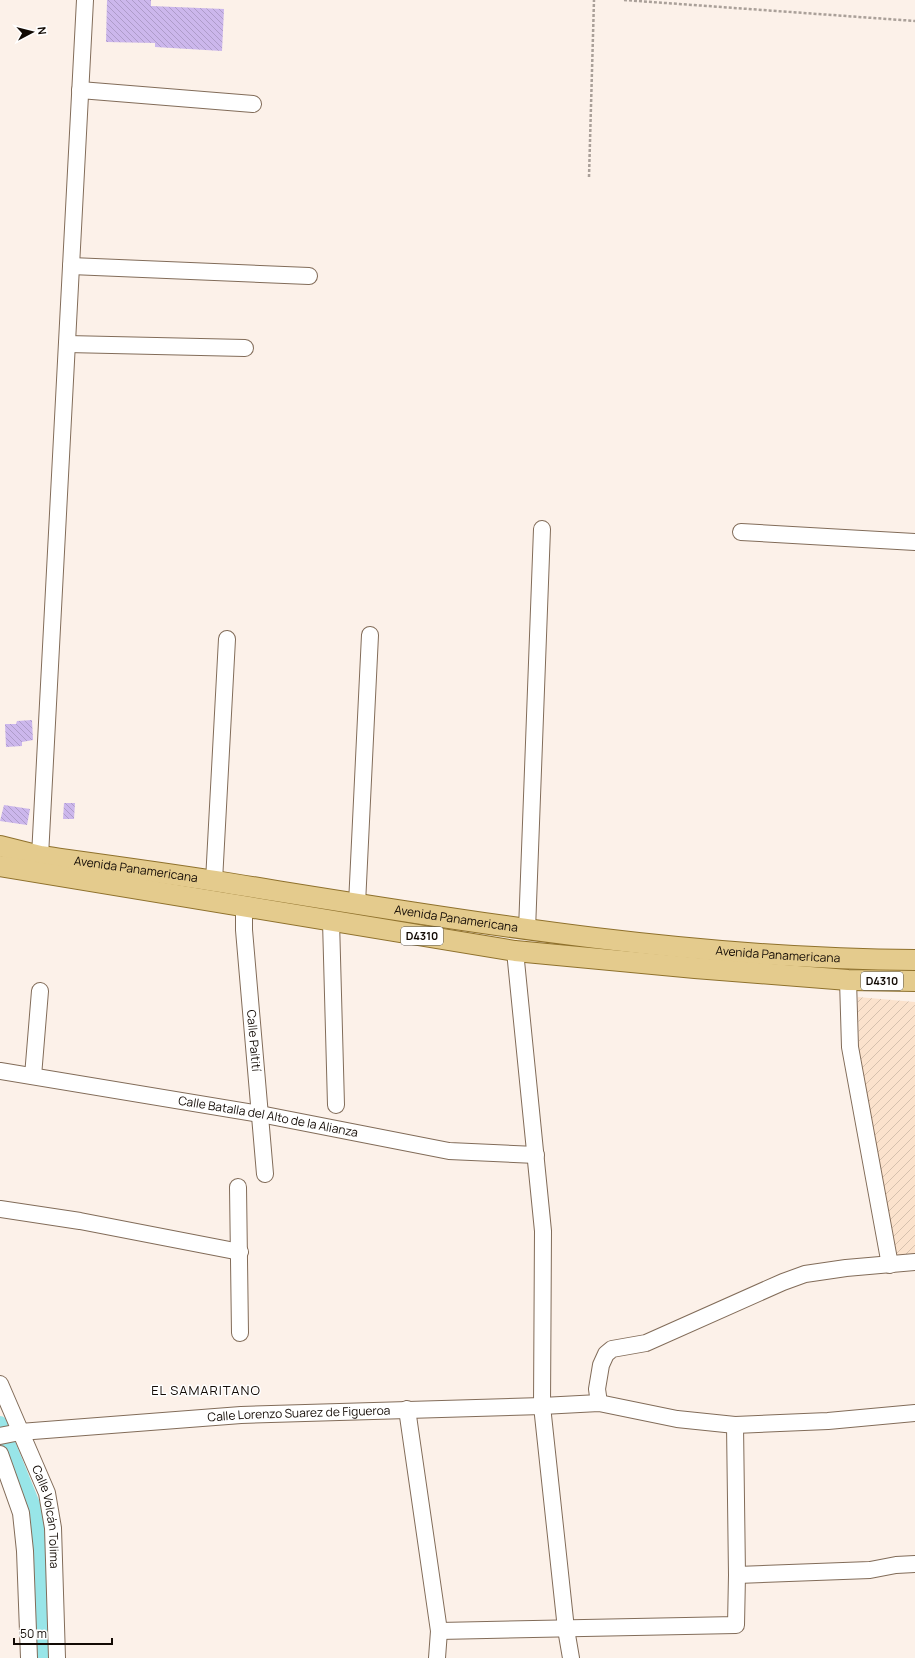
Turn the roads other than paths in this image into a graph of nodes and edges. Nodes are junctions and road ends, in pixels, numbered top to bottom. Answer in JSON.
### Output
{"nodes":[{"id":1,"x":85,"y":0,"type":"edge"},
{"id":2,"x":80,"y":90,"type":"junction"},
{"id":3,"x":253,"y":104,"type":"dead end"},
{"id":4,"x":71,"y":266,"type":"junction"},
{"id":5,"x":309,"y":276,"type":"dead end"},
{"id":6,"x":67,"y":344,"type":"junction"},
{"id":7,"x":245,"y":348,"type":"dead end"},
{"id":8,"x":542,"y":529,"type":"dead end"},
{"id":9,"x":741,"y":532,"type":"dead end"},
{"id":10,"x":915,"y":542,"type":"edge"},
{"id":11,"x":370,"y":635,"type":"dead end"},
{"id":12,"x":227,"y":639,"type":"dead end"},
{"id":13,"x":0,"y":846,"type":"edge"},
{"id":14,"x":40,"y":856,"type":"junction"},
{"id":15,"x":0,"y":866,"type":"edge"},
{"id":16,"x":214,"y":881,"type":"junction"},
{"id":17,"x":357,"y":904,"type":"junction"},
{"id":18,"x":244,"y":907,"type":"junction"},
{"id":19,"x":331,"y":921,"type":"junction"},
{"id":20,"x":527,"y":930,"type":"junction"},
{"id":21,"x":514,"y":951,"type":"junction"},
{"id":22,"x":915,"y":960,"type":"edge"},
{"id":23,"x":848,"y":980,"type":"junction"},
{"id":24,"x":915,"y":981,"type":"edge"},
{"id":25,"x":40,"y":991,"type":"dead end"},
{"id":26,"x":0,"y":1071,"type":"edge"},
{"id":27,"x":33,"y":1076,"type":"junction"},
{"id":28,"x":336,"y":1105,"type":"dead end"},
{"id":29,"x":260,"y":1114,"type":"junction"},
{"id":30,"x":536,"y":1155,"type":"junction"},
{"id":31,"x":265,"y":1174,"type":"dead end"},
{"id":32,"x":238,"y":1186,"type":"dead end"},
{"id":33,"x":0,"y":1209,"type":"edge"},
{"id":34,"x":240,"y":1252,"type":"junction"},
{"id":35,"x":915,"y":1262,"type":"edge"},
{"id":36,"x":890,"y":1265,"type":"junction"},
{"id":37,"x":240,"y":1333,"type":"dead end"},
{"id":38,"x":0,"y":1384,"type":"edge"},
{"id":39,"x":599,"y":1403,"type":"junction"},
{"id":40,"x":542,"y":1406,"type":"junction"},
{"id":41,"x":406,"y":1409,"type":"junction"},
{"id":42,"x":915,"y":1413,"type":"edge"},
{"id":43,"x":734,"y":1425,"type":"junction"},
{"id":44,"x":9,"y":1434,"type":"edge"},
{"id":45,"x":0,"y":1454,"type":"edge"},
{"id":46,"x":915,"y":1564,"type":"edge"},
{"id":47,"x":737,"y":1574,"type":"junction"},
{"id":48,"x":566,"y":1629,"type":"junction"},
{"id":49,"x":439,"y":1631,"type":"junction"},
{"id":50,"x":29,"y":1658,"type":"edge"},
{"id":51,"x":57,"y":1658,"type":"edge"},
{"id":52,"x":437,"y":1658,"type":"edge"},
{"id":53,"x":571,"y":1658,"type":"edge"}],
"edges":[{"from":1,"to":2,"type":"street"},
{"from":2,"to":3,"type":"street"},
{"from":2,"to":4,"type":"street"},
{"from":4,"to":5,"type":"street"},
{"from":4,"to":6,"type":"street"},
{"from":6,"to":7,"type":"street"},
{"from":6,"to":14,"type":"street"},
{"from":8,"to":20,"type":"street"},
{"from":9,"to":10,"type":"street"},
{"from":11,"to":17,"type":"street"},
{"from":12,"to":16,"type":"street"},
{"from":13,"to":14,"type":"main road","name":"Avenida Panamericana","number":"D4310"},
{"from":14,"to":16,"type":"main road","name":"Avenida Panamericana","number":"D4310"},
{"from":15,"to":18,"type":"main road","name":"Avenida Panamericana","number":"D4310"},
{"from":16,"to":17,"type":"main road","name":"Avenida Panamericana","number":"D4310"},
{"from":17,"to":20,"type":"main road","name":"Avenida Panamericana","number":"D4310"},
{"from":18,"to":19,"type":"main road","name":"Avenida Panamericana","number":"D4310"},
{"from":18,"to":29,"type":"street","name":"Calle Paitití"},
{"from":19,"to":21,"type":"main road","name":"Avenida Panamericana","number":"D4310"},
{"from":19,"to":28,"type":"street"},
{"from":20,"to":22,"type":"main road","name":"Avenida Panamericana","number":"D4310"},
{"from":21,"to":23,"type":"main road","name":"Avenida Panamericana","number":"D4310"},
{"from":21,"to":30,"type":"street"},
{"from":23,"to":24,"type":"main road","name":"Avenida Panamericana","number":"D4310"},
{"from":23,"to":36,"type":"street"},
{"from":25,"to":27,"type":"street"},
{"from":26,"to":27,"type":"street","name":"Calle Batalla del Alto de la Alianza"},
{"from":27,"to":29,"type":"street","name":"Calle Batalla del Alto de la Alianza"},
{"from":29,"to":30,"type":"street","name":"Calle Batalla del Alto de la Alianza"},
{"from":29,"to":31,"type":"street","name":"Calle Paitití"},
{"from":30,"to":40,"type":"street"},
{"from":32,"to":34,"type":"street"},
{"from":33,"to":34,"type":"street"},
{"from":34,"to":37,"type":"street"},
{"from":35,"to":36,"type":"street"},
{"from":36,"to":39,"type":"street"},
{"from":38,"to":44,"type":"street","name":"Calle Volcán Tolima"},
{"from":39,"to":40,"type":"street","name":"Calle Lorenzo Suarez de Figueroa"},
{"from":39,"to":43,"type":"street","name":"Calle Lorenzo Suarez de Figueroa"},
{"from":40,"to":41,"type":"street","name":"Calle Lorenzo Suarez de Figueroa"},
{"from":40,"to":48,"type":"street"},
{"from":41,"to":44,"type":"street","name":"Calle Lorenzo Suarez de Figueroa"},
{"from":41,"to":49,"type":"street"},
{"from":42,"to":43,"type":"street","name":"Calle Lorenzo Suarez de Figueroa"},
{"from":43,"to":47,"type":"street"},
{"from":44,"to":51,"type":"street","name":"Calle Volcán Tolima"},
{"from":45,"to":50,"type":"street","name":"Calle Volcán Tolima"},
{"from":46,"to":47,"type":"street"},
{"from":47,"to":48,"type":"street"},
{"from":48,"to":49,"type":"street"},
{"from":48,"to":53,"type":"street"},
{"from":49,"to":52,"type":"street"}]}
